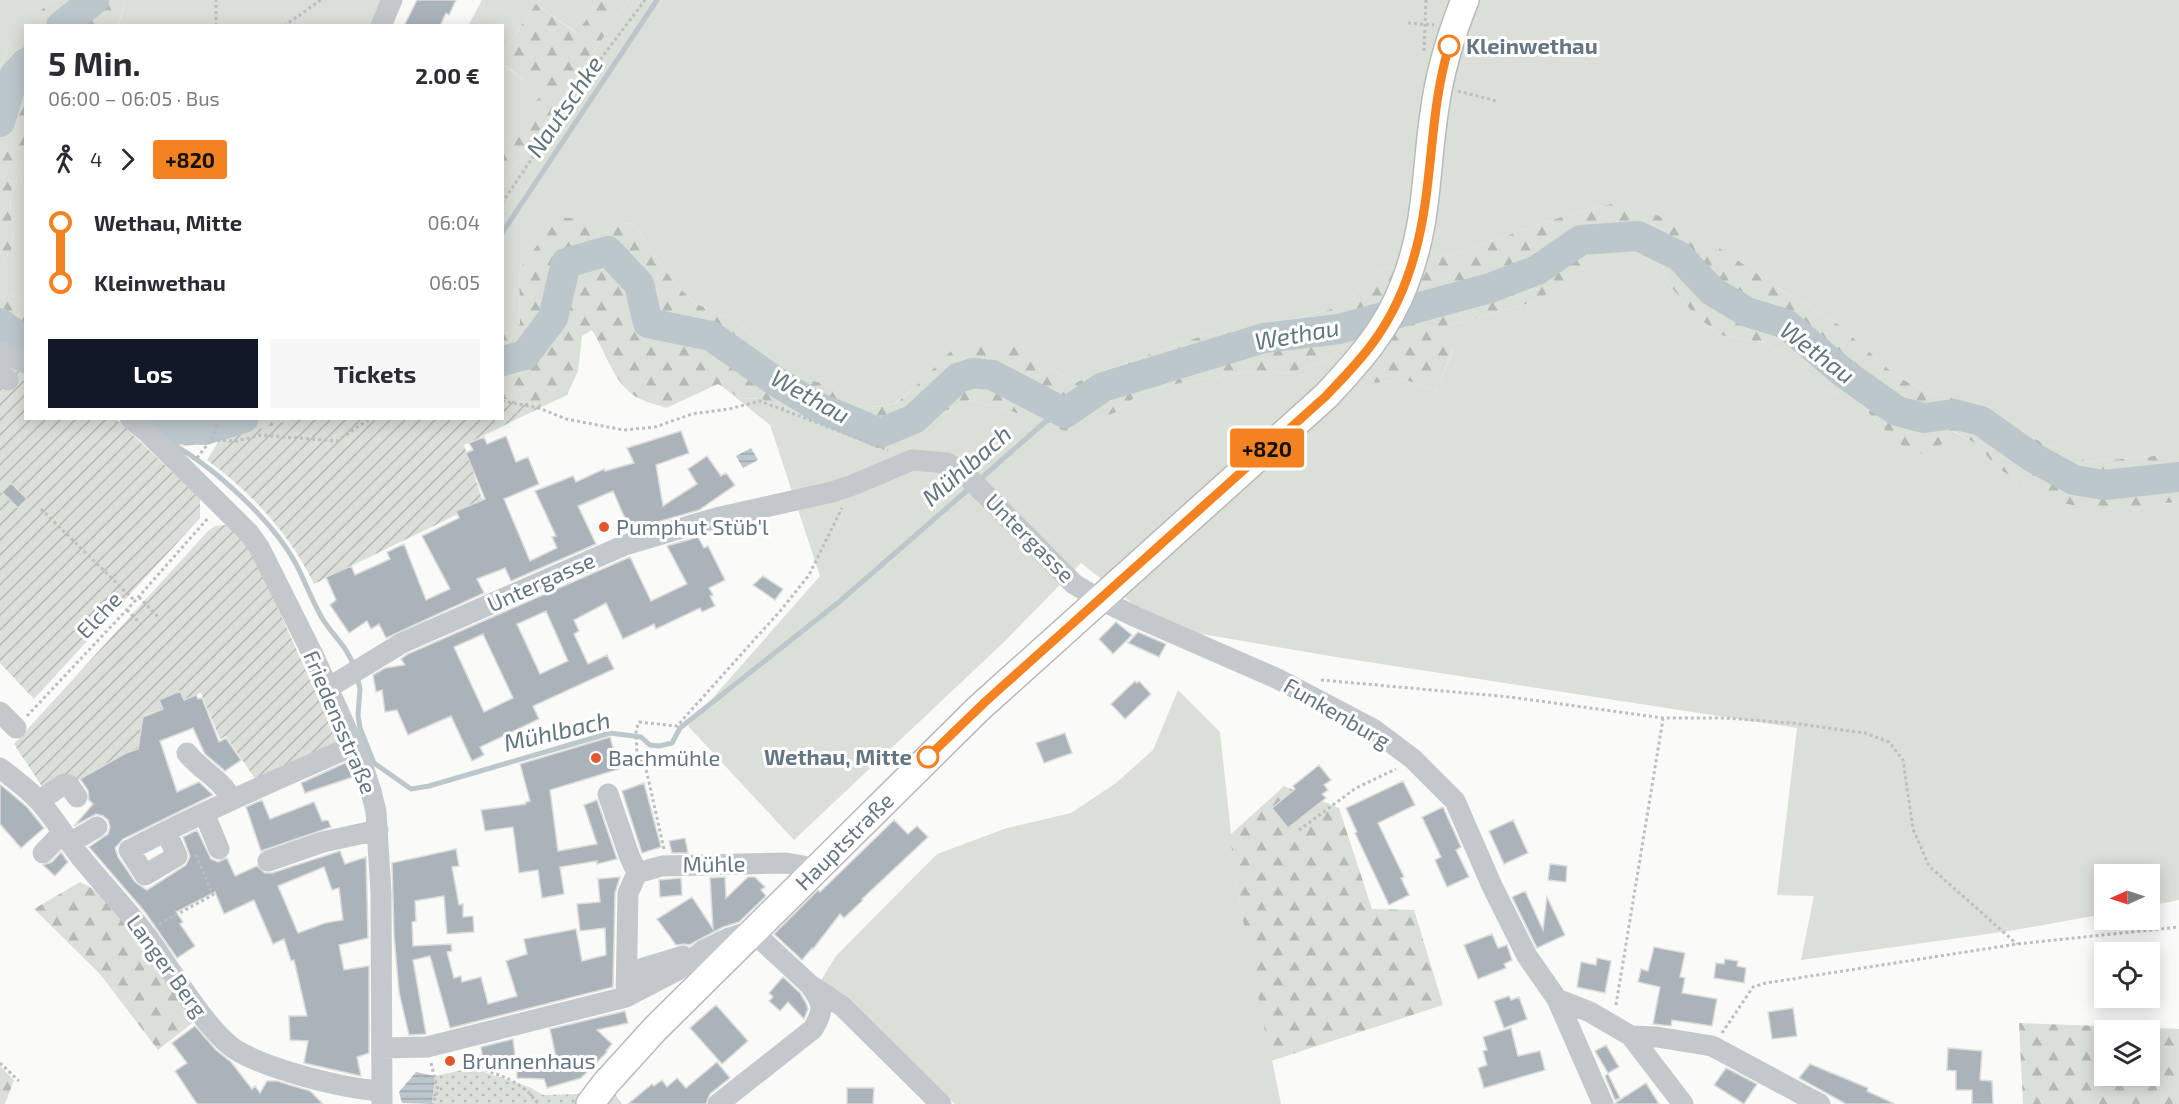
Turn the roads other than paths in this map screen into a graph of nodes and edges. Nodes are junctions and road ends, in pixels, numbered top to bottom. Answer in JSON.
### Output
{"nodes":[{"id":1,"x":392,"y":0,"type":"edge"},
{"id":2,"x":1465,"y":0,"type":"edge"},
{"id":3,"x":382,"y":24,"type":"edge"},
{"id":4,"x":0,"y":352,"type":"edge"},
{"id":5,"x":24,"y":362,"type":"edge"},
{"id":6,"x":132,"y":420,"type":"edge"},
{"id":7,"x":1101,"y":600,"type":"junction"},
{"id":8,"x":328,"y":688,"type":"junction"},
{"id":9,"x":0,"y":712,"type":"edge"},
{"id":10,"x":16,"y":728,"type":"road end"},
{"id":11,"x":353,"y":746,"type":"junction"},
{"id":12,"x":187,"y":753,"type":"dead end"},
{"id":13,"x":0,"y":768,"type":"edge"},
{"id":14,"x":608,"y":794,"type":"dead end"},
{"id":15,"x":77,"y":797,"type":"dead end"},
{"id":16,"x":231,"y":799,"type":"junction"},
{"id":17,"x":39,"y":801,"type":"junction"},
{"id":18,"x":204,"y":813,"type":"junction"},
{"id":19,"x":97,"y":827,"type":"dead end"},
{"id":20,"x":174,"y":827,"type":"dead end"},
{"id":21,"x":378,"y":830,"type":"junction"},
{"id":22,"x":67,"y":837,"type":"junction"},
{"id":23,"x":219,"y":849,"type":"dead end"},
{"id":24,"x":43,"y":854,"type":"dead end"},
{"id":25,"x":268,"y":861,"type":"dead end"},
{"id":26,"x":813,"y":872,"type":"junction"},
{"id":27,"x":638,"y":873,"type":"junction"},
{"id":28,"x":752,"y":932,"type":"junction"},
{"id":29,"x":704,"y":950,"type":"junction"},
{"id":30,"x":627,"y":974,"type":"junction"},
{"id":31,"x":809,"y":984,"type":"junction"},
{"id":32,"x":626,"y":998,"type":"junction"},
{"id":33,"x":1557,"y":999,"type":"junction"},
{"id":34,"x":1631,"y":1036,"type":"junction"},
{"id":35,"x":382,"y":1048,"type":"junction"},
{"id":36,"x":381,"y":1097,"type":"edge"},
{"id":37,"x":590,"y":1104,"type":"edge"},
{"id":38,"x":718,"y":1104,"type":"edge"},
{"id":39,"x":941,"y":1104,"type":"edge"},
{"id":40,"x":1603,"y":1104,"type":"edge"},
{"id":41,"x":1683,"y":1104,"type":"edge"},
{"id":42,"x":1820,"y":1104,"type":"edge"}],
"edges":[{"from":1,"to":3,"type":"street"},
{"from":2,"to":7,"type":"main road","name":"Hauptstraße"},
{"from":4,"to":5,"type":"street"},
{"from":6,"to":8,"type":"street","name":"Friedensstraße"},
{"from":7,"to":8,"type":"street","name":"Untergasse"},
{"from":7,"to":26,"type":"main road","name":"Hauptstraße"},
{"from":7,"to":33,"type":"street","name":"Funkenburg"},
{"from":8,"to":11,"type":"street","name":"Friedensstraße"},
{"from":9,"to":10,"type":"street"},
{"from":11,"to":16,"type":"street"},
{"from":11,"to":21,"type":"street","name":"Friedensstraße"},
{"from":12,"to":16,"type":"street"},
{"from":13,"to":17,"type":"street","name":"Langer Berg"},
{"from":14,"to":27,"type":"street"},
{"from":15,"to":17,"type":"street"},
{"from":16,"to":18,"type":"street"},
{"from":17,"to":22,"type":"street","name":"Langer Berg"},
{"from":18,"to":20,"type":"street"},
{"from":18,"to":23,"type":"street"},
{"from":19,"to":22,"type":"street"},
{"from":21,"to":25,"type":"street"},
{"from":21,"to":35,"type":"street","name":"Friedensstraße"},
{"from":22,"to":24,"type":"street"},
{"from":22,"to":36,"type":"street","name":"Langer Berg"},
{"from":26,"to":27,"type":"street","name":"Mühle"},
{"from":26,"to":28,"type":"main road","name":"Hauptstraße"},
{"from":27,"to":30,"type":"street"},
{"from":28,"to":29,"type":"street"},
{"from":28,"to":31,"type":"street"},
{"from":28,"to":37,"type":"main road","name":"Hauptstraße"},
{"from":29,"to":30,"type":"street"},
{"from":29,"to":32,"type":"street"},
{"from":30,"to":32,"type":"street"},
{"from":31,"to":38,"type":"street"},
{"from":31,"to":39,"type":"street"},
{"from":32,"to":35,"type":"street"},
{"from":33,"to":34,"type":"street"},
{"from":33,"to":40,"type":"street","name":"Funkenburg"},
{"from":34,"to":41,"type":"street"},
{"from":34,"to":42,"type":"street"},
{"from":35,"to":36,"type":"street","name":"Friedensstraße"}]}
